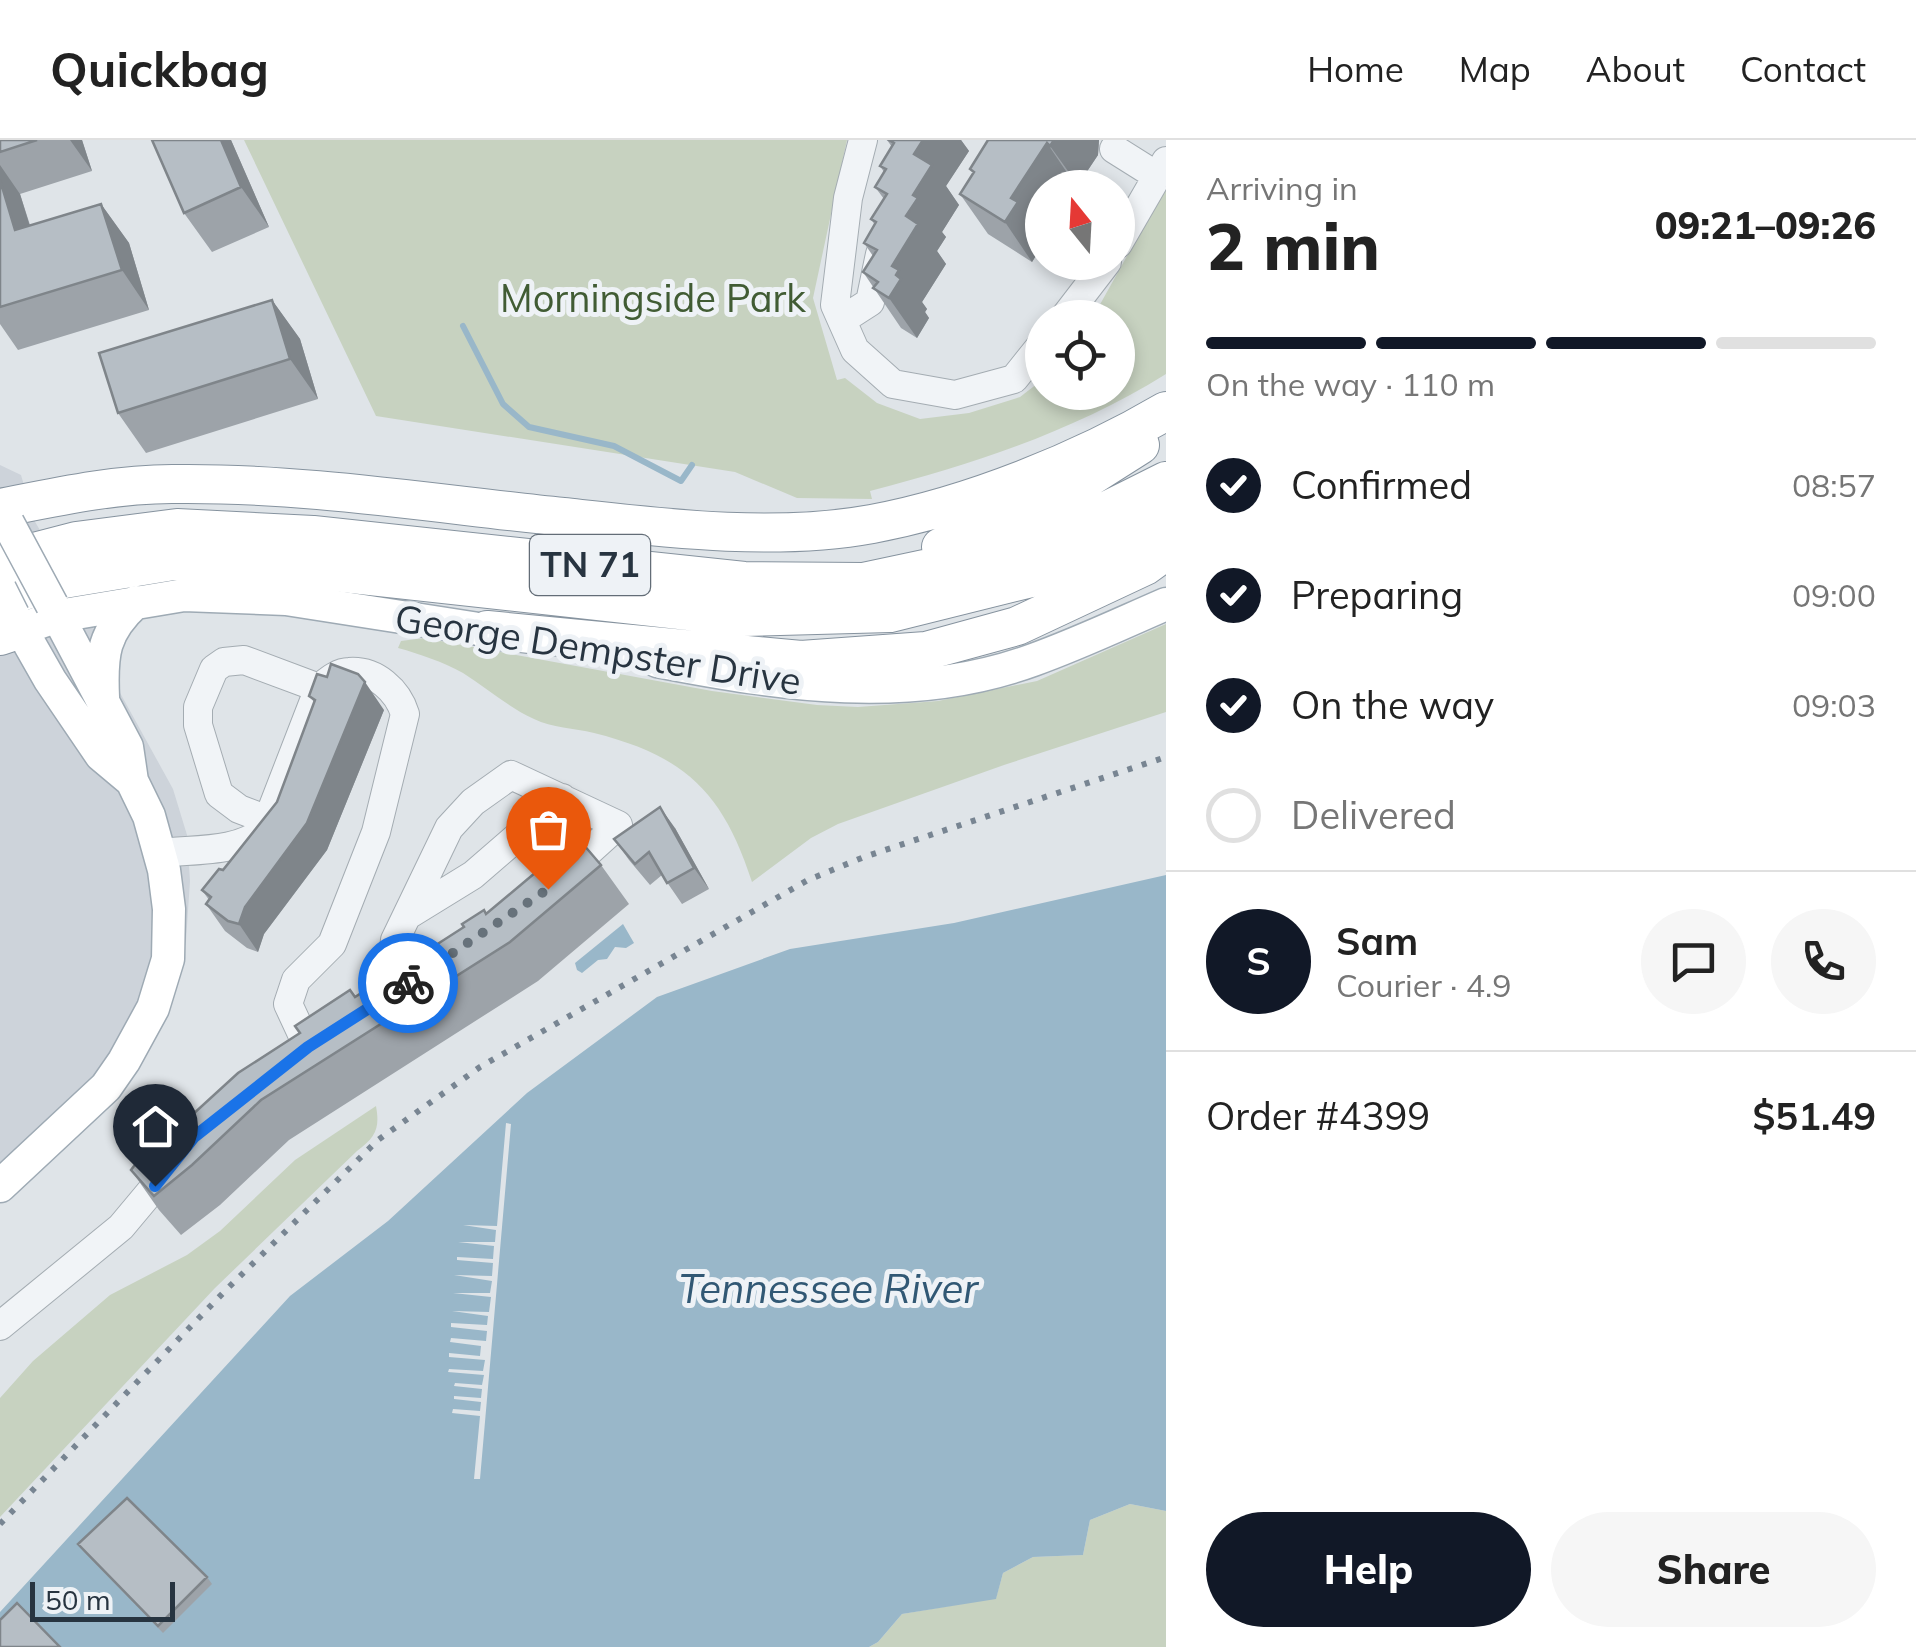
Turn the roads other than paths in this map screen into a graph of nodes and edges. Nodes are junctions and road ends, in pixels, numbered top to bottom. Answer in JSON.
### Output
{"nodes":[{"id":1,"x":863,"y":140,"type":"edge"},
{"id":2,"x":1114,"y":150,"type":"dead end"},
{"id":3,"x":1161,"y":168,"type":"edge"},
{"id":4,"x":1135,"y":214,"type":"edge"},
{"id":5,"x":885,"y":230,"type":"edge"},
{"id":6,"x":842,"y":320,"type":"junction"},
{"id":7,"x":1025,"y":365,"type":"edge"},
{"id":8,"x":1166,"y":410,"type":"edge"},
{"id":9,"x":1166,"y":426,"type":"edge"},
{"id":10,"x":1166,"y":481,"type":"edge"},
{"id":11,"x":2,"y":512,"type":"edge"},
{"id":12,"x":1166,"y":519,"type":"edge"},
{"id":13,"x":1166,"y":551,"type":"edge"},
{"id":14,"x":0,"y":561,"type":"edge"},
{"id":15,"x":744,"y":581,"type":"junction"},
{"id":16,"x":136,"y":602,"type":"junction"},
{"id":17,"x":1166,"y":604,"type":"edge"},
{"id":18,"x":55,"y":611,"type":"junction"},
{"id":19,"x":7,"y":614,"type":"edge"},
{"id":20,"x":487,"y":630,"type":"junction"},
{"id":21,"x":319,"y":688,"type":"junction"},
{"id":22,"x":103,"y":702,"type":"junction"},
{"id":23,"x":132,"y":781,"type":"junction"},
{"id":24,"x":562,"y":798,"type":"junction"},
{"id":25,"x":268,"y":820,"type":"junction"},
{"id":26,"x":161,"y":853,"type":"junction"},
{"id":27,"x":548,"y":889,"type":"edge"},
{"id":28,"x":407,"y":915,"type":"junction"},
{"id":29,"x":430,"y":969,"type":"edge"},
{"id":30,"x":397,"y":990,"type":"junction"},
{"id":31,"x":368,"y":1009,"type":"edge"},
{"id":32,"x":338,"y":1028,"type":"edge"},
{"id":33,"x":184,"y":1150,"type":"edge"},
{"id":34,"x":0,"y":1186,"type":"edge"},
{"id":35,"x":0,"y":1326,"type":"edge"}],
"edges":[{"from":1,"to":6,"type":"street"},
{"from":2,"to":3,"type":"street"},
{"from":3,"to":4,"type":"street"},
{"from":5,"to":6,"type":"street"},
{"from":6,"to":7,"type":"street"},
{"from":8,"to":11,"type":"highway"},
{"from":9,"to":15,"type":"highway"},
{"from":10,"to":15,"type":"highway","number":"TN 71"},
{"from":11,"to":18,"type":"main road","bridge":true},
{"from":12,"to":19,"type":"highway","number":"TN 71"},
{"from":13,"to":20,"type":"highway"},
{"from":14,"to":15,"type":"highway","number":"TN 71"},
{"from":16,"to":18,"type":"main road","name":"George Dempster Drive"},
{"from":16,"to":20,"type":"main road","name":"George Dempster Drive"},
{"from":16,"to":22,"type":"main road"},
{"from":17,"to":20,"type":"main road","name":"George Dempster Drive"},
{"from":18,"to":19,"type":"main road","name":"George Dempster Drive"},
{"from":18,"to":22,"type":"main road"},
{"from":19,"to":23,"type":"main road"},
{"from":21,"to":25,"type":"street"},
{"from":21,"to":25,"type":"street"},
{"from":21,"to":32,"type":"street"},
{"from":22,"to":23,"type":"main road"},
{"from":23,"to":26,"type":"main road"},
{"from":24,"to":27,"type":"street"},
{"from":24,"to":28,"type":"street"},
{"from":24,"to":28,"type":"street"},
{"from":25,"to":26,"type":"street"},
{"from":26,"to":34,"type":"main road"},
{"from":28,"to":30,"type":"street"},
{"from":29,"to":30,"type":"street"},
{"from":30,"to":31,"type":"street"},
{"from":33,"to":35,"type":"street"}]}
